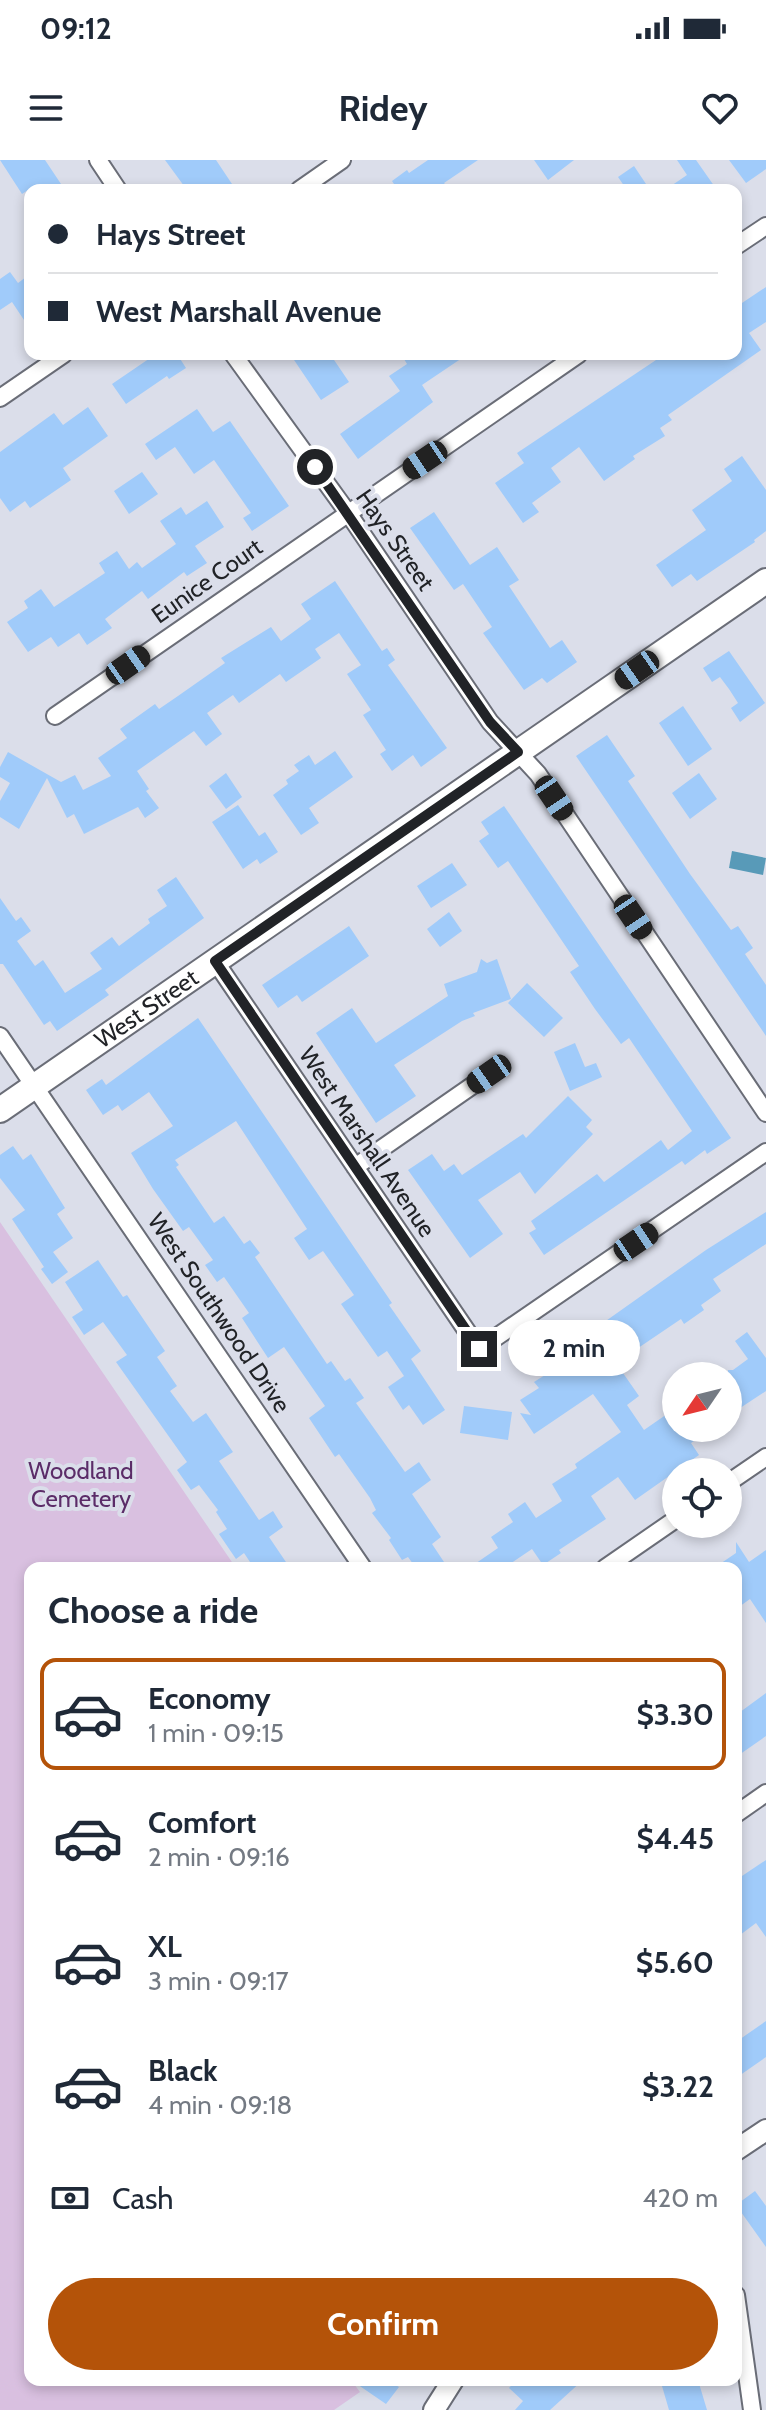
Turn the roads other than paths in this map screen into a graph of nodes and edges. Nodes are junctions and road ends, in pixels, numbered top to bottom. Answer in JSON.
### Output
{"nodes":[{"id":1,"x":98,"y":160,"type":"edge"},
{"id":2,"x":342,"y":160,"type":"edge"},
{"id":3,"x":114,"y":184,"type":"edge"},
{"id":4,"x":308,"y":184,"type":"edge"},
{"id":5,"x":766,"y":226,"type":"edge"},
{"id":6,"x":742,"y":242,"type":"edge"},
{"id":7,"x":55,"y":360,"type":"edge"},
{"id":8,"x":237,"y":360,"type":"edge"},
{"id":9,"x":570,"y":360,"type":"edge"},
{"id":10,"x":0,"y":398,"type":"edge"},
{"id":11,"x":348,"y":513,"type":"junction"},
{"id":12,"x":763,"y":590,"type":"edge"},
{"id":13,"x":55,"y":716,"type":"dead end"},
{"id":14,"x":518,"y":752,"type":"junction"},
{"id":15,"x":215,"y":961,"type":"junction"},
{"id":16,"x":0,"y":1036,"type":"edge"},
{"id":17,"x":489,"y":1074,"type":"dead end"},
{"id":18,"x":35,"y":1086,"type":"junction"},
{"id":19,"x":0,"y":1110,"type":"edge"},
{"id":20,"x":766,"y":1113,"type":"edge"},
{"id":21,"x":766,"y":1152,"type":"edge"},
{"id":22,"x":355,"y":1167,"type":"junction"},
{"id":23,"x":766,"y":1457,"type":"edge"},
{"id":24,"x":742,"y":1473,"type":"edge"},
{"id":25,"x":662,"y":1529,"type":"edge"},
{"id":26,"x":359,"y":1562,"type":"edge"},
{"id":27,"x":614,"y":1562,"type":"edge"},
{"id":28,"x":766,"y":1793,"type":"edge"},
{"id":29,"x":742,"y":1810,"type":"edge"},
{"id":30,"x":766,"y":2130,"type":"edge"},
{"id":31,"x":742,"y":2146,"type":"edge"},
{"id":32,"x":742,"y":2338,"type":"edge"},
{"id":33,"x":449,"y":2386,"type":"edge"},
{"id":34,"x":434,"y":2410,"type":"edge"},
{"id":35,"x":752,"y":2410,"type":"edge"}],
"edges":[{"from":1,"to":3,"type":"street"},
{"from":2,"to":4,"type":"street"},
{"from":5,"to":6,"type":"street"},
{"from":7,"to":10,"type":"street"},
{"from":8,"to":11,"type":"street","name":"Hays Street"},
{"from":9,"to":11,"type":"street","name":"Eunice Court"},
{"from":11,"to":13,"type":"street","name":"Eunice Court"},
{"from":11,"to":14,"type":"street","name":"Hays Street"},
{"from":12,"to":14,"type":"main road","name":"West Street"},
{"from":14,"to":15,"type":"main road","name":"West Street"},
{"from":14,"to":20,"type":"street","name":"Hays Street"},
{"from":15,"to":18,"type":"main road","name":"West Street"},
{"from":15,"to":22,"type":"street","name":"West Marshall Avenue"},
{"from":16,"to":18,"type":"street","name":"West Southwood Drive"},
{"from":17,"to":22,"type":"street"},
{"from":18,"to":19,"type":"main road","name":"West Street"},
{"from":18,"to":26,"type":"street","name":"West Southwood Drive"},
{"from":21,"to":22,"type":"street","name":"West Marshall Avenue"},
{"from":23,"to":24,"type":"street"},
{"from":25,"to":27,"type":"street"},
{"from":28,"to":29,"type":"street"},
{"from":30,"to":31,"type":"street"},
{"from":32,"to":35,"type":"street"},
{"from":33,"to":34,"type":"street"}]}
